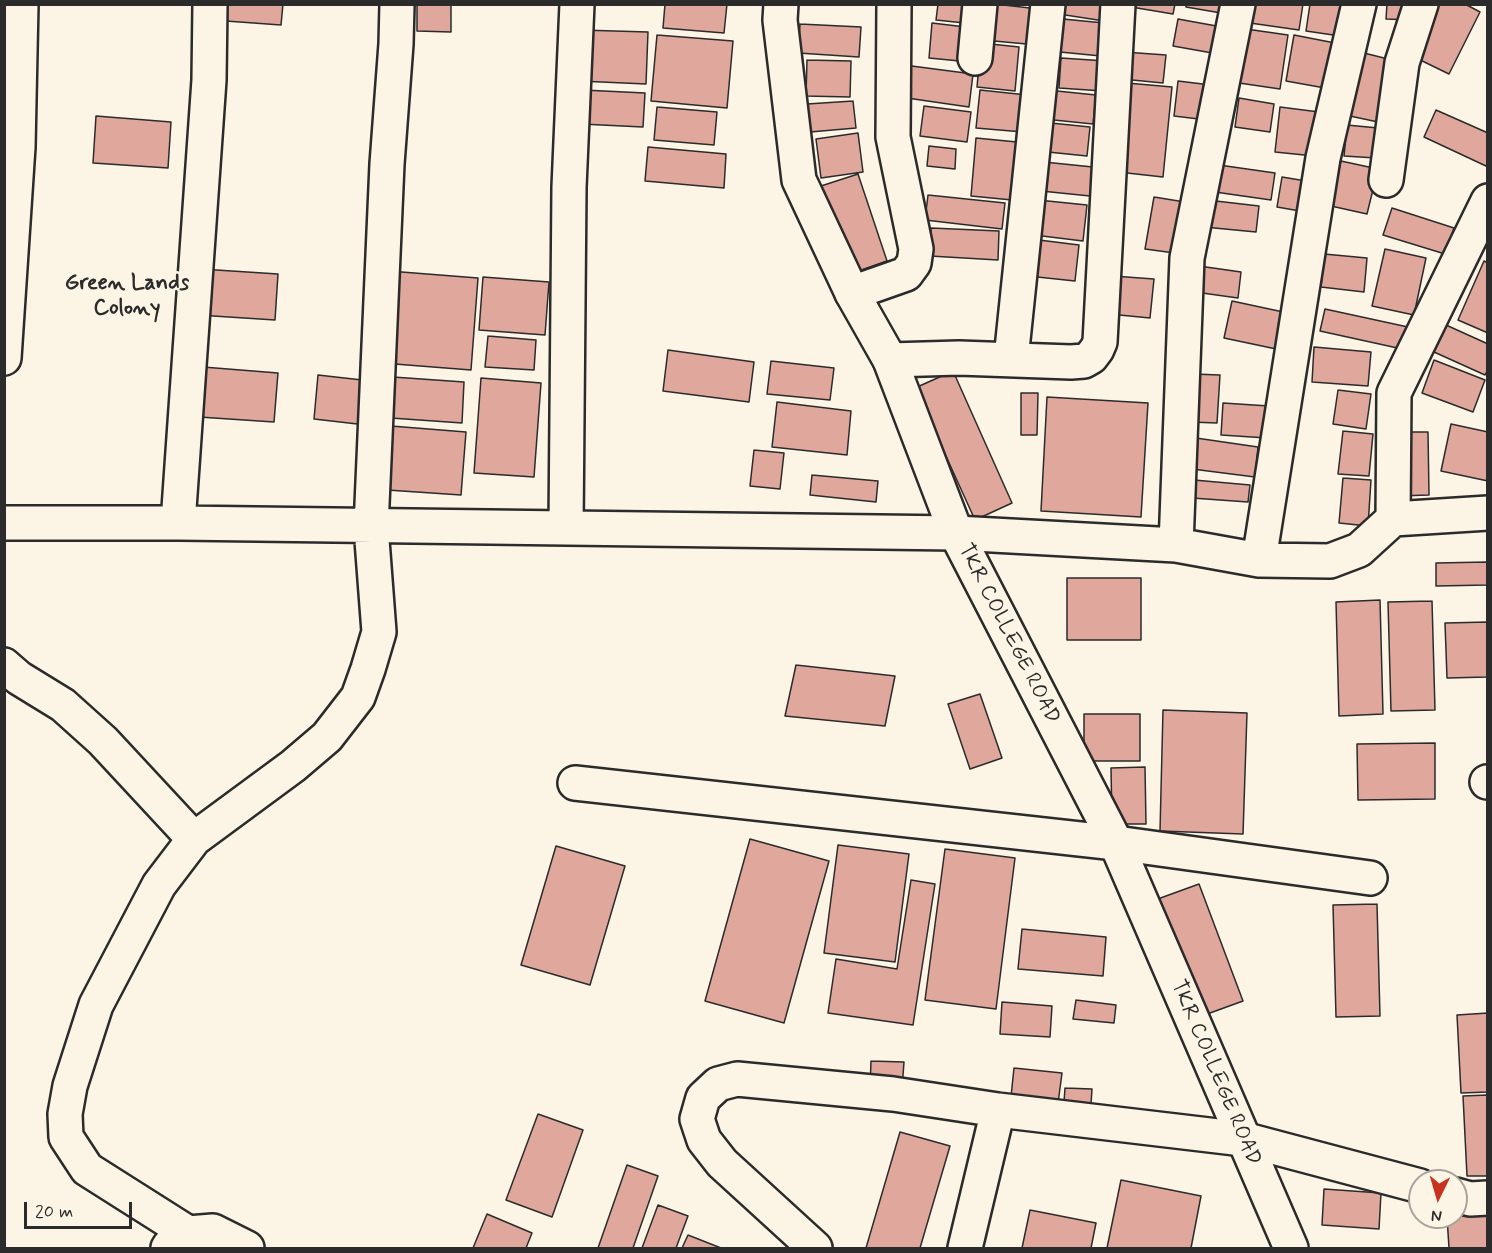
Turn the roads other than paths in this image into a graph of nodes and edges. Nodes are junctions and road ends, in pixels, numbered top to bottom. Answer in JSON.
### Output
{"nodes":[{"id":1,"x":21,"y":4,"type":"edge"},
{"id":2,"x":210,"y":4,"type":"edge"},
{"id":3,"x":397,"y":4,"type":"edge"},
{"id":4,"x":577,"y":4,"type":"edge"},
{"id":5,"x":781,"y":4,"type":"edge"},
{"id":6,"x":894,"y":4,"type":"edge"},
{"id":7,"x":980,"y":4,"type":"edge"},
{"id":8,"x":1048,"y":4,"type":"edge"},
{"id":9,"x":1118,"y":4,"type":"edge"},
{"id":10,"x":1238,"y":4,"type":"edge"},
{"id":11,"x":1359,"y":4,"type":"edge"},
{"id":12,"x":1421,"y":4,"type":"edge"},
{"id":13,"x":975,"y":58,"type":"dead end"},
{"id":14,"x":1386,"y":180,"type":"dead end"},
{"id":15,"x":1488,"y":201,"type":"edge"},
{"id":16,"x":852,"y":292,"type":"junction"},
{"id":17,"x":4,"y":358,"type":"edge"},
{"id":18,"x":1011,"y":359,"type":"junction"},
{"id":19,"x":890,"y":360,"type":"junction"},
{"id":20,"x":1488,"y":513,"type":"edge"},
{"id":21,"x":1393,"y":519,"type":"junction"},
{"id":22,"x":4,"y":523,"type":"edge"},
{"id":23,"x":178,"y":524,"type":"junction"},
{"id":24,"x":370,"y":526,"type":"junction"},
{"id":25,"x":566,"y":528,"type":"junction"},
{"id":26,"x":956,"y":533,"type":"junction"},
{"id":27,"x":1176,"y":545,"type":"junction"},
{"id":28,"x":1259,"y":560,"type":"junction"},
{"id":29,"x":4,"y":665,"type":"edge"},
{"id":30,"x":575,"y":783,"type":"dead end"},
{"id":31,"x":194,"y":839,"type":"junction"},
{"id":32,"x":1116,"y":843,"type":"junction"},
{"id":33,"x":1370,"y":878,"type":"dead end"},
{"id":34,"x":998,"y":1110,"type":"junction"},
{"id":35,"x":1243,"y":1139,"type":"junction"},
{"id":36,"x":1408,"y":1183,"type":"edge"},
{"id":37,"x":1468,"y":1198,"type":"edge"},
{"id":38,"x":1488,"y":1198,"type":"edge"},
{"id":39,"x":178,"y":1241,"type":"edge"},
{"id":40,"x":247,"y":1248,"type":"edge"},
{"id":41,"x":815,"y":1248,"type":"edge"},
{"id":42,"x":965,"y":1248,"type":"edge"},
{"id":43,"x":1291,"y":1248,"type":"edge"}],
"edges":[{"from":1,"to":17,"type":"street"},
{"from":2,"to":23,"type":"street"},
{"from":3,"to":24,"type":"street"},
{"from":4,"to":25,"type":"street"},
{"from":5,"to":16,"type":"street","name":"TKR COLLEGE ROAD"},
{"from":6,"to":16,"type":"street"},
{"from":7,"to":13,"type":"street"},
{"from":8,"to":18,"type":"street"},
{"from":9,"to":18,"type":"street"},
{"from":10,"to":27,"type":"street"},
{"from":11,"to":28,"type":"street"},
{"from":12,"to":14,"type":"street"},
{"from":15,"to":21,"type":"street"},
{"from":16,"to":19,"type":"street","name":"TKR COLLEGE ROAD"},
{"from":18,"to":19,"type":"street"},
{"from":19,"to":26,"type":"street","name":"TKR COLLEGE ROAD"},
{"from":20,"to":21,"type":"street"},
{"from":21,"to":28,"type":"street"},
{"from":22,"to":23,"type":"street"},
{"from":23,"to":24,"type":"street"},
{"from":24,"to":25,"type":"street"},
{"from":24,"to":31,"type":"street"},
{"from":25,"to":26,"type":"street"},
{"from":26,"to":27,"type":"street"},
{"from":26,"to":32,"type":"street","name":"TKR COLLEGE ROAD"},
{"from":27,"to":28,"type":"street"},
{"from":29,"to":31,"type":"street"},
{"from":30,"to":32,"type":"street"},
{"from":31,"to":39,"type":"street"},
{"from":32,"to":33,"type":"street"},
{"from":32,"to":35,"type":"street","name":"TKR COLLEGE ROAD"},
{"from":34,"to":35,"type":"street"},
{"from":34,"to":41,"type":"street"},
{"from":34,"to":42,"type":"street"},
{"from":35,"to":36,"type":"street"},
{"from":35,"to":43,"type":"street","name":"TKR COLLEGE ROAD"},
{"from":37,"to":38,"type":"street"},
{"from":39,"to":40,"type":"street"}]}
